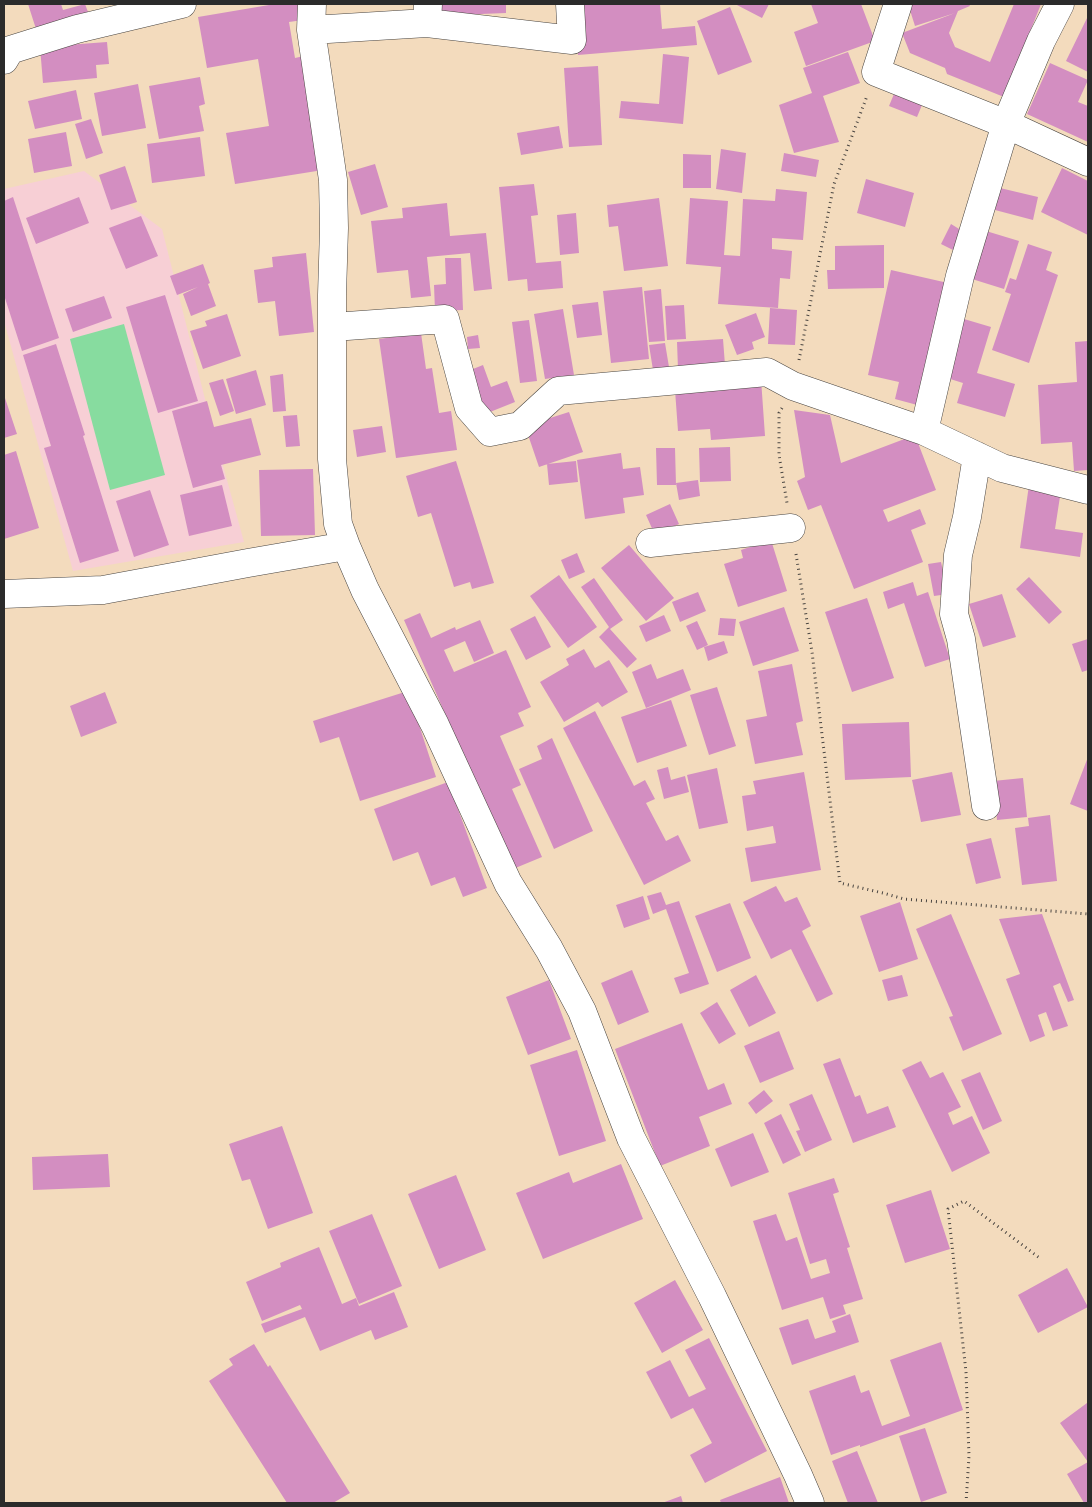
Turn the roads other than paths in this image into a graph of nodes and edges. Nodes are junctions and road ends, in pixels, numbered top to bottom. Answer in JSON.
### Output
{"nodes":[{"id":1,"x":182,"y":4,"type":"edge"},
{"id":2,"x":570,"y":4,"type":"edge"},
{"id":3,"x":898,"y":4,"type":"edge"},
{"id":4,"x":1060,"y":4,"type":"edge"},
{"id":5,"x":427,"y":14,"type":"edge"},
{"id":6,"x":312,"y":17,"type":"edge"},
{"id":7,"x":4,"y":60,"type":"edge"},
{"id":8,"x":1006,"y":124,"type":"junction"},
{"id":9,"x":1088,"y":162,"type":"edge"},
{"id":10,"x":333,"y":328,"type":"junction"},
{"id":11,"x":924,"y":431,"type":"junction"},
{"id":12,"x":976,"y":456,"type":"junction"},
{"id":13,"x":1088,"y":490,"type":"edge"},
{"id":14,"x":791,"y":528,"type":"road end"},
{"id":15,"x":650,"y":543,"type":"dead end"},
{"id":16,"x":346,"y":546,"type":"junction"},
{"id":17,"x":4,"y":594,"type":"edge"},
{"id":18,"x":986,"y":806,"type":"dead end"},
{"id":19,"x":810,"y":1503,"type":"edge"}],
"edges":[{"from":1,"to":7,"type":"street"},
{"from":2,"to":5,"type":"street"},
{"from":3,"to":8,"type":"street"},
{"from":4,"to":8,"type":"street"},
{"from":5,"to":6,"type":"street"},
{"from":6,"to":10,"type":"street"},
{"from":8,"to":9,"type":"street"},
{"from":8,"to":11,"type":"street"},
{"from":10,"to":11,"type":"street"},
{"from":10,"to":16,"type":"street"},
{"from":11,"to":12,"type":"street"},
{"from":12,"to":13,"type":"street"},
{"from":12,"to":18,"type":"street"},
{"from":14,"to":15,"type":"street"},
{"from":16,"to":17,"type":"street"},
{"from":16,"to":19,"type":"street"}]}
